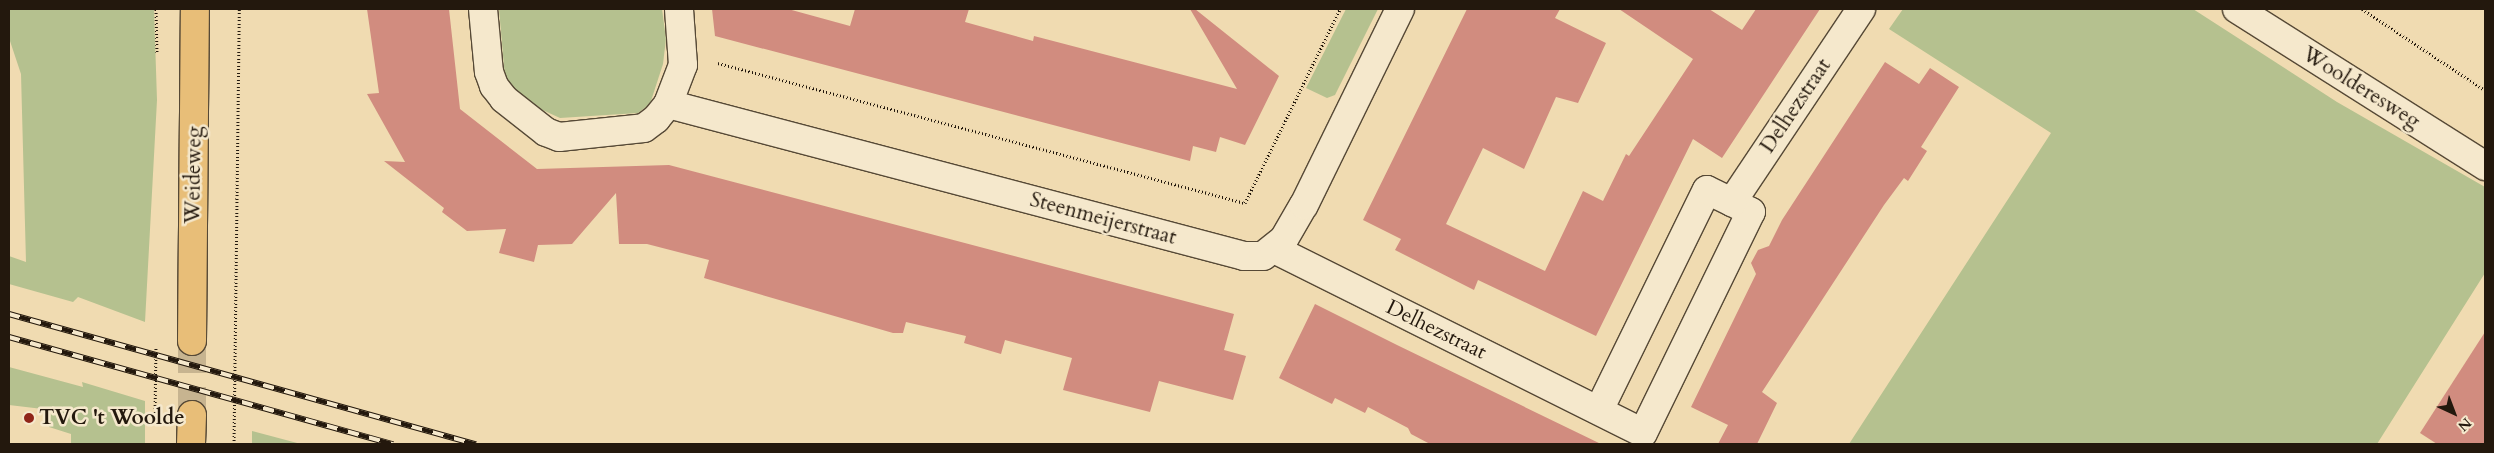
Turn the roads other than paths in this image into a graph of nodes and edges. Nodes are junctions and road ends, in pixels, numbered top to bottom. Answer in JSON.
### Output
{"nodes":[{"id":1,"x":195,"y":9,"type":"edge"},
{"id":2,"x":483,"y":9,"type":"edge"},
{"id":3,"x":679,"y":9,"type":"edge"},
{"id":4,"x":1400,"y":9,"type":"edge"},
{"id":5,"x":1861,"y":9,"type":"edge"},
{"id":6,"x":2238,"y":9,"type":"edge"},
{"id":7,"x":668,"y":104,"type":"junction"},
{"id":8,"x":2485,"y":166,"type":"edge"},
{"id":9,"x":1732,"y":202,"type":"junction"},
{"id":10,"x":1274,"y":249,"type":"junction"},
{"id":11,"x":192,"y":341,"type":"tunnel mouth"},
{"id":12,"x":1599,"y":410,"type":"junction"},
{"id":13,"x":192,"y":415,"type":"tunnel mouth"},
{"id":14,"x":191,"y":444,"type":"edge"}],
"edges":[{"from":1,"to":11,"type":"main road","name":"Weideweg"},
{"from":2,"to":7,"type":"street"},
{"from":3,"to":7,"type":"street"},
{"from":4,"to":10,"type":"street"},
{"from":5,"to":9,"type":"street","name":"Delhezstraat"},
{"from":6,"to":8,"type":"street","name":"Woolderesweg"},
{"from":7,"to":10,"type":"street","name":"Steenmeijerstraat"},
{"from":9,"to":12,"type":"street","name":"Delhezstraat"},
{"from":9,"to":12,"type":"street","name":"Delhezstraat"},
{"from":10,"to":12,"type":"street","name":"Delhezstraat"},
{"from":13,"to":14,"type":"main road"}]}
